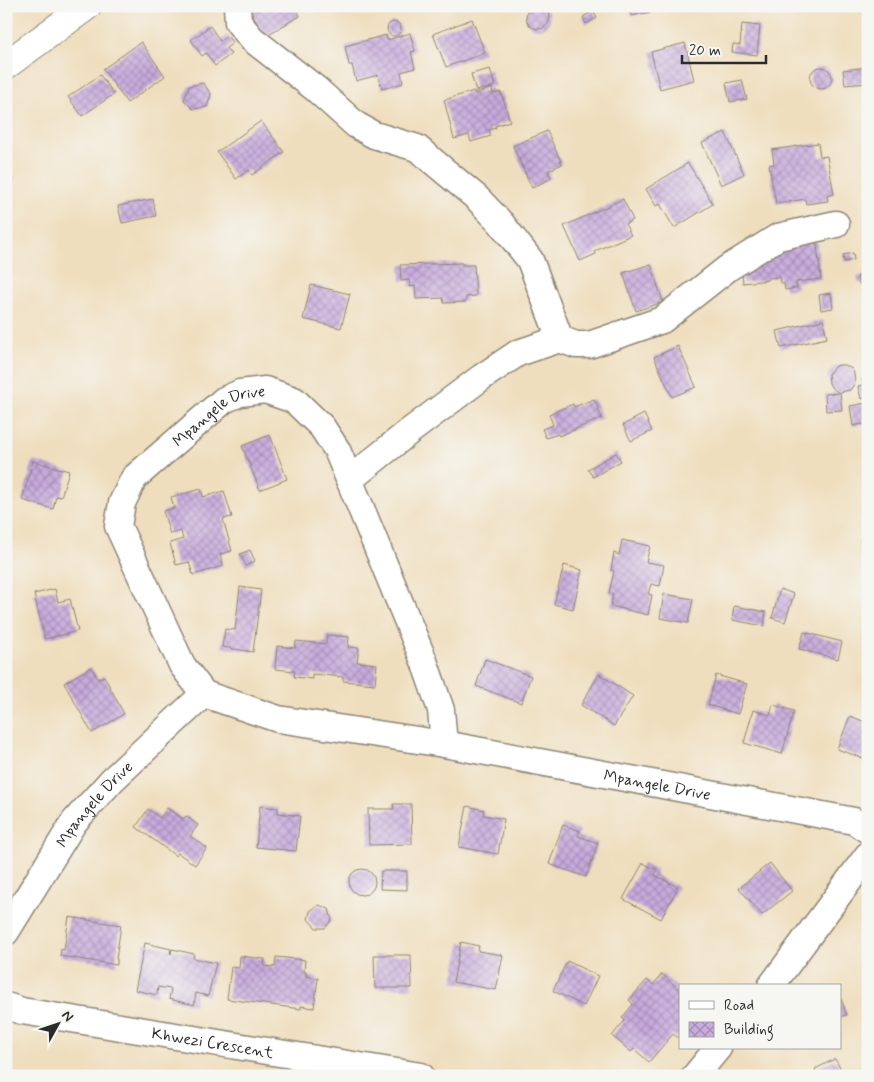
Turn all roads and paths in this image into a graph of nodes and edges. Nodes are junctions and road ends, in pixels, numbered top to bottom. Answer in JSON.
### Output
{"nodes":[{"id":1,"x":87,"y":6,"type":"edge"},
{"id":2,"x":237,"y":6,"type":"edge"},
{"id":3,"x":6,"y":65,"type":"edge"},
{"id":4,"x":836,"y":224,"type":"dead end"},
{"id":5,"x":560,"y":339,"type":"junction"},
{"id":6,"x":349,"y":480,"type":"junction"},
{"id":7,"x":204,"y":694,"type":"junction"},
{"id":8,"x":444,"y":744,"type":"junction"},
{"id":9,"x":868,"y":830,"type":"edge"},
{"id":10,"x":868,"y":856,"type":"edge"},
{"id":11,"x":6,"y":932,"type":"edge"},
{"id":12,"x":772,"y":984,"type":"edge"},
{"id":13,"x":6,"y":1006,"type":"edge"},
{"id":14,"x":716,"y":1050,"type":"edge"},
{"id":15,"x":291,"y":1065,"type":"edge"},
{"id":16,"x":421,"y":1076,"type":"edge"},
{"id":17,"x":695,"y":1076,"type":"edge"}],
"edges":[{"from":1,"to":3,"type":"street"},
{"from":2,"to":5,"type":"street"},
{"from":4,"to":5,"type":"street"},
{"from":5,"to":6,"type":"street"},
{"from":6,"to":7,"type":"street","name":"Mpangele Drive"},
{"from":6,"to":8,"type":"street","name":"Mpangele Drive"},
{"from":7,"to":8,"type":"street","name":"Mpangele Drive"},
{"from":7,"to":11,"type":"street","name":"Mpangele Drive"},
{"from":8,"to":9,"type":"street","name":"Mpangele Drive"},
{"from":10,"to":12,"type":"street"},
{"from":13,"to":15,"type":"street","name":"Khwezi Crescent"},
{"from":14,"to":17,"type":"street"},
{"from":15,"to":16,"type":"street","name":"Khwezi Crescent"}]}
